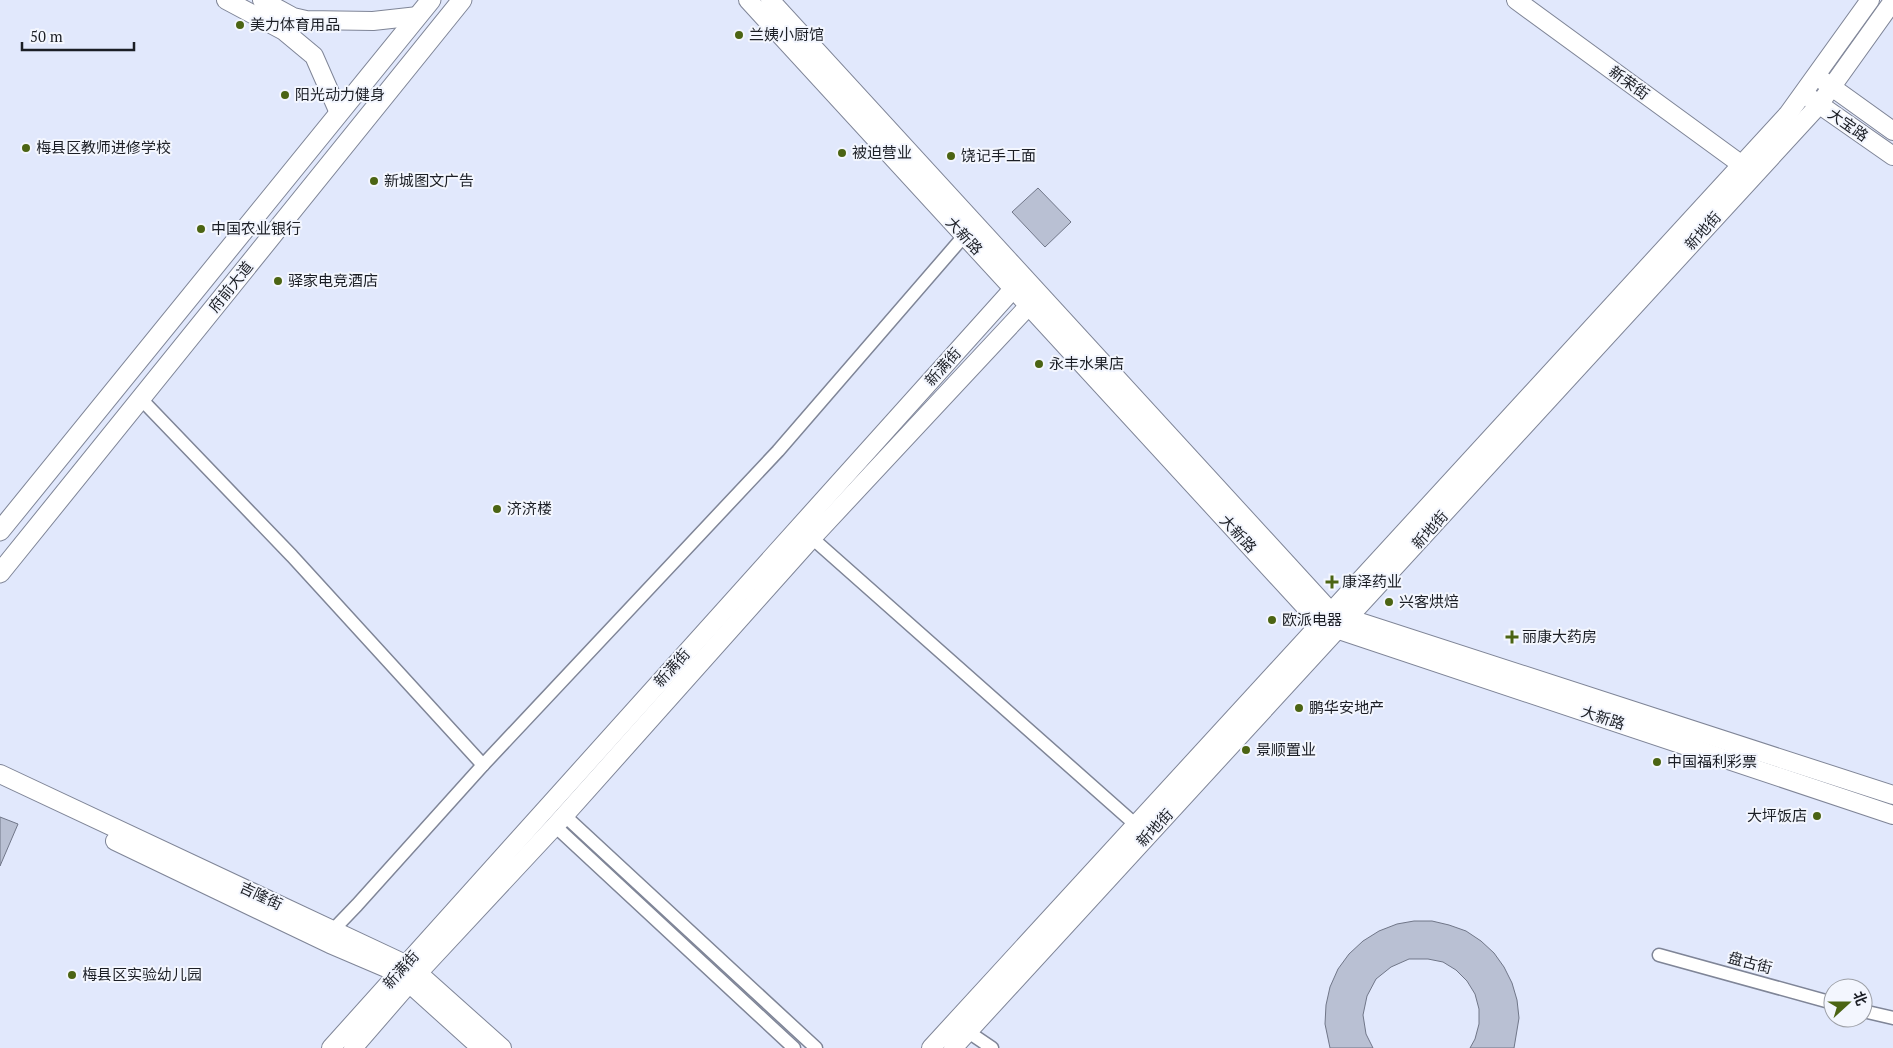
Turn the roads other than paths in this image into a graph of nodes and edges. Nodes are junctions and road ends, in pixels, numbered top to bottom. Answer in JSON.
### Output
{"nodes":[{"id":1,"x":226,"y":0,"type":"edge"},
{"id":2,"x":262,"y":0,"type":"edge"},
{"id":3,"x":431,"y":0,"type":"edge"},
{"id":4,"x":462,"y":0,"type":"edge"},
{"id":5,"x":748,"y":0,"type":"edge"},
{"id":6,"x":770,"y":0,"type":"edge"},
{"id":7,"x":1516,"y":0,"type":"edge"},
{"id":8,"x":1870,"y":0,"type":"edge"},
{"id":9,"x":1893,"y":1,"type":"edge"},
{"id":10,"x":418,"y":16,"type":"junction"},
{"id":11,"x":288,"y":24,"type":"junction"},
{"id":12,"x":1816,"y":76,"type":"junction"},
{"id":13,"x":1803,"y":93,"type":"junction"},
{"id":14,"x":339,"y":113,"type":"junction"},
{"id":15,"x":1893,"y":131,"type":"edge"},
{"id":16,"x":1893,"y":156,"type":"edge"},
{"id":17,"x":1742,"y":165,"type":"junction"},
{"id":18,"x":974,"y":225,"type":"junction"},
{"id":19,"x":1013,"y":289,"type":"junction"},
{"id":20,"x":1038,"y":295,"type":"junction"},
{"id":21,"x":141,"y":398,"type":"junction"},
{"id":22,"x":0,"y":531,"type":"edge"},
{"id":23,"x":812,"y":538,"type":"junction"},
{"id":24,"x":0,"y":573,"type":"edge"},
{"id":25,"x":1326,"y":619,"type":"junction"},
{"id":26,"x":483,"y":765,"type":"junction"},
{"id":27,"x":0,"y":774,"type":"edge"},
{"id":28,"x":0,"y":786,"type":"edge"},
{"id":29,"x":1893,"y":795,"type":"edge"},
{"id":30,"x":1893,"y":815,"type":"edge"},
{"id":31,"x":560,"y":820,"type":"junction"},
{"id":32,"x":1136,"y":826,"type":"junction"},
{"id":33,"x":333,"y":930,"type":"junction"},
{"id":34,"x":1659,"y":954,"type":"dead end"},
{"id":35,"x":408,"y":973,"type":"junction"},
{"id":36,"x":1823,"y":1000,"type":"edge"},
{"id":37,"x":1873,"y":1013,"type":"edge"},
{"id":38,"x":1893,"y":1018,"type":"edge"},
{"id":39,"x":954,"y":1023,"type":"junction"},
{"id":40,"x":331,"y":1048,"type":"edge"},
{"id":41,"x":353,"y":1048,"type":"edge"},
{"id":42,"x":481,"y":1048,"type":"edge"},
{"id":43,"x":502,"y":1048,"type":"edge"},
{"id":44,"x":794,"y":1048,"type":"edge"},
{"id":45,"x":816,"y":1048,"type":"edge"},
{"id":46,"x":931,"y":1048,"type":"edge"},
{"id":47,"x":953,"y":1048,"type":"edge"},
{"id":48,"x":992,"y":1048,"type":"edge"}],
"edges":[{"from":1,"to":11,"type":"street"},
{"from":2,"to":11,"type":"street"},
{"from":3,"to":10,"type":"main road","name":"府前大道"},
{"from":4,"to":21,"type":"main road","name":"府前大道"},
{"from":5,"to":19,"type":"street","name":"大新路"},
{"from":6,"to":18,"type":"street","name":"大新路"},
{"from":7,"to":17,"type":"street","name":"新荣街"},
{"from":8,"to":12,"type":"street","name":"新地街"},
{"from":9,"to":47,"type":"street","name":"新地街"},
{"from":10,"to":11,"type":"street"},
{"from":10,"to":14,"type":"main road","name":"府前大道"},
{"from":11,"to":14,"type":"street"},
{"from":12,"to":13,"type":"street","name":"新地街"},
{"from":12,"to":15,"type":"street","name":"大宝路"},
{"from":13,"to":16,"type":"street","name":"大宝路"},
{"from":13,"to":17,"type":"street","name":"新地街"},
{"from":14,"to":22,"type":"main road","name":"府前大道"},
{"from":17,"to":25,"type":"street","name":"新地街"},
{"from":18,"to":20,"type":"street","name":"大新路"},
{"from":18,"to":26,"type":"street"},
{"from":19,"to":25,"type":"street","name":"大新路"},
{"from":19,"to":35,"type":"street","name":"新满街"},
{"from":20,"to":23,"type":"street","name":"新满街"},
{"from":20,"to":25,"type":"street","name":"大新路"},
{"from":21,"to":24,"type":"main road","name":"府前大道"},
{"from":21,"to":26,"type":"street"},
{"from":23,"to":31,"type":"street","name":"新满街"},
{"from":23,"to":32,"type":"street"},
{"from":25,"to":29,"type":"street","name":"大新路"},
{"from":25,"to":30,"type":"street","name":"大新路"},
{"from":25,"to":32,"type":"street","name":"新地街"},
{"from":26,"to":33,"type":"street"},
{"from":27,"to":33,"type":"street","name":"吉隆街"},
{"from":28,"to":35,"type":"street","name":"吉隆街"},
{"from":31,"to":35,"type":"street","name":"新满街"},
{"from":31,"to":44,"type":"street"},
{"from":31,"to":45,"type":"street"},
{"from":32,"to":39,"type":"street","name":"新地街"},
{"from":33,"to":35,"type":"street","name":"吉隆街"},
{"from":34,"to":36,"type":"street","name":"盘古街"},
{"from":35,"to":40,"type":"street","name":"新满街"},
{"from":35,"to":41,"type":"street","name":"新满街"},
{"from":35,"to":42,"type":"street","name":"吉隆街"},
{"from":35,"to":43,"type":"street","name":"吉隆街"},
{"from":37,"to":38,"type":"street"},
{"from":39,"to":46,"type":"street","name":"新地街"},
{"from":39,"to":48,"type":"street"}]}
